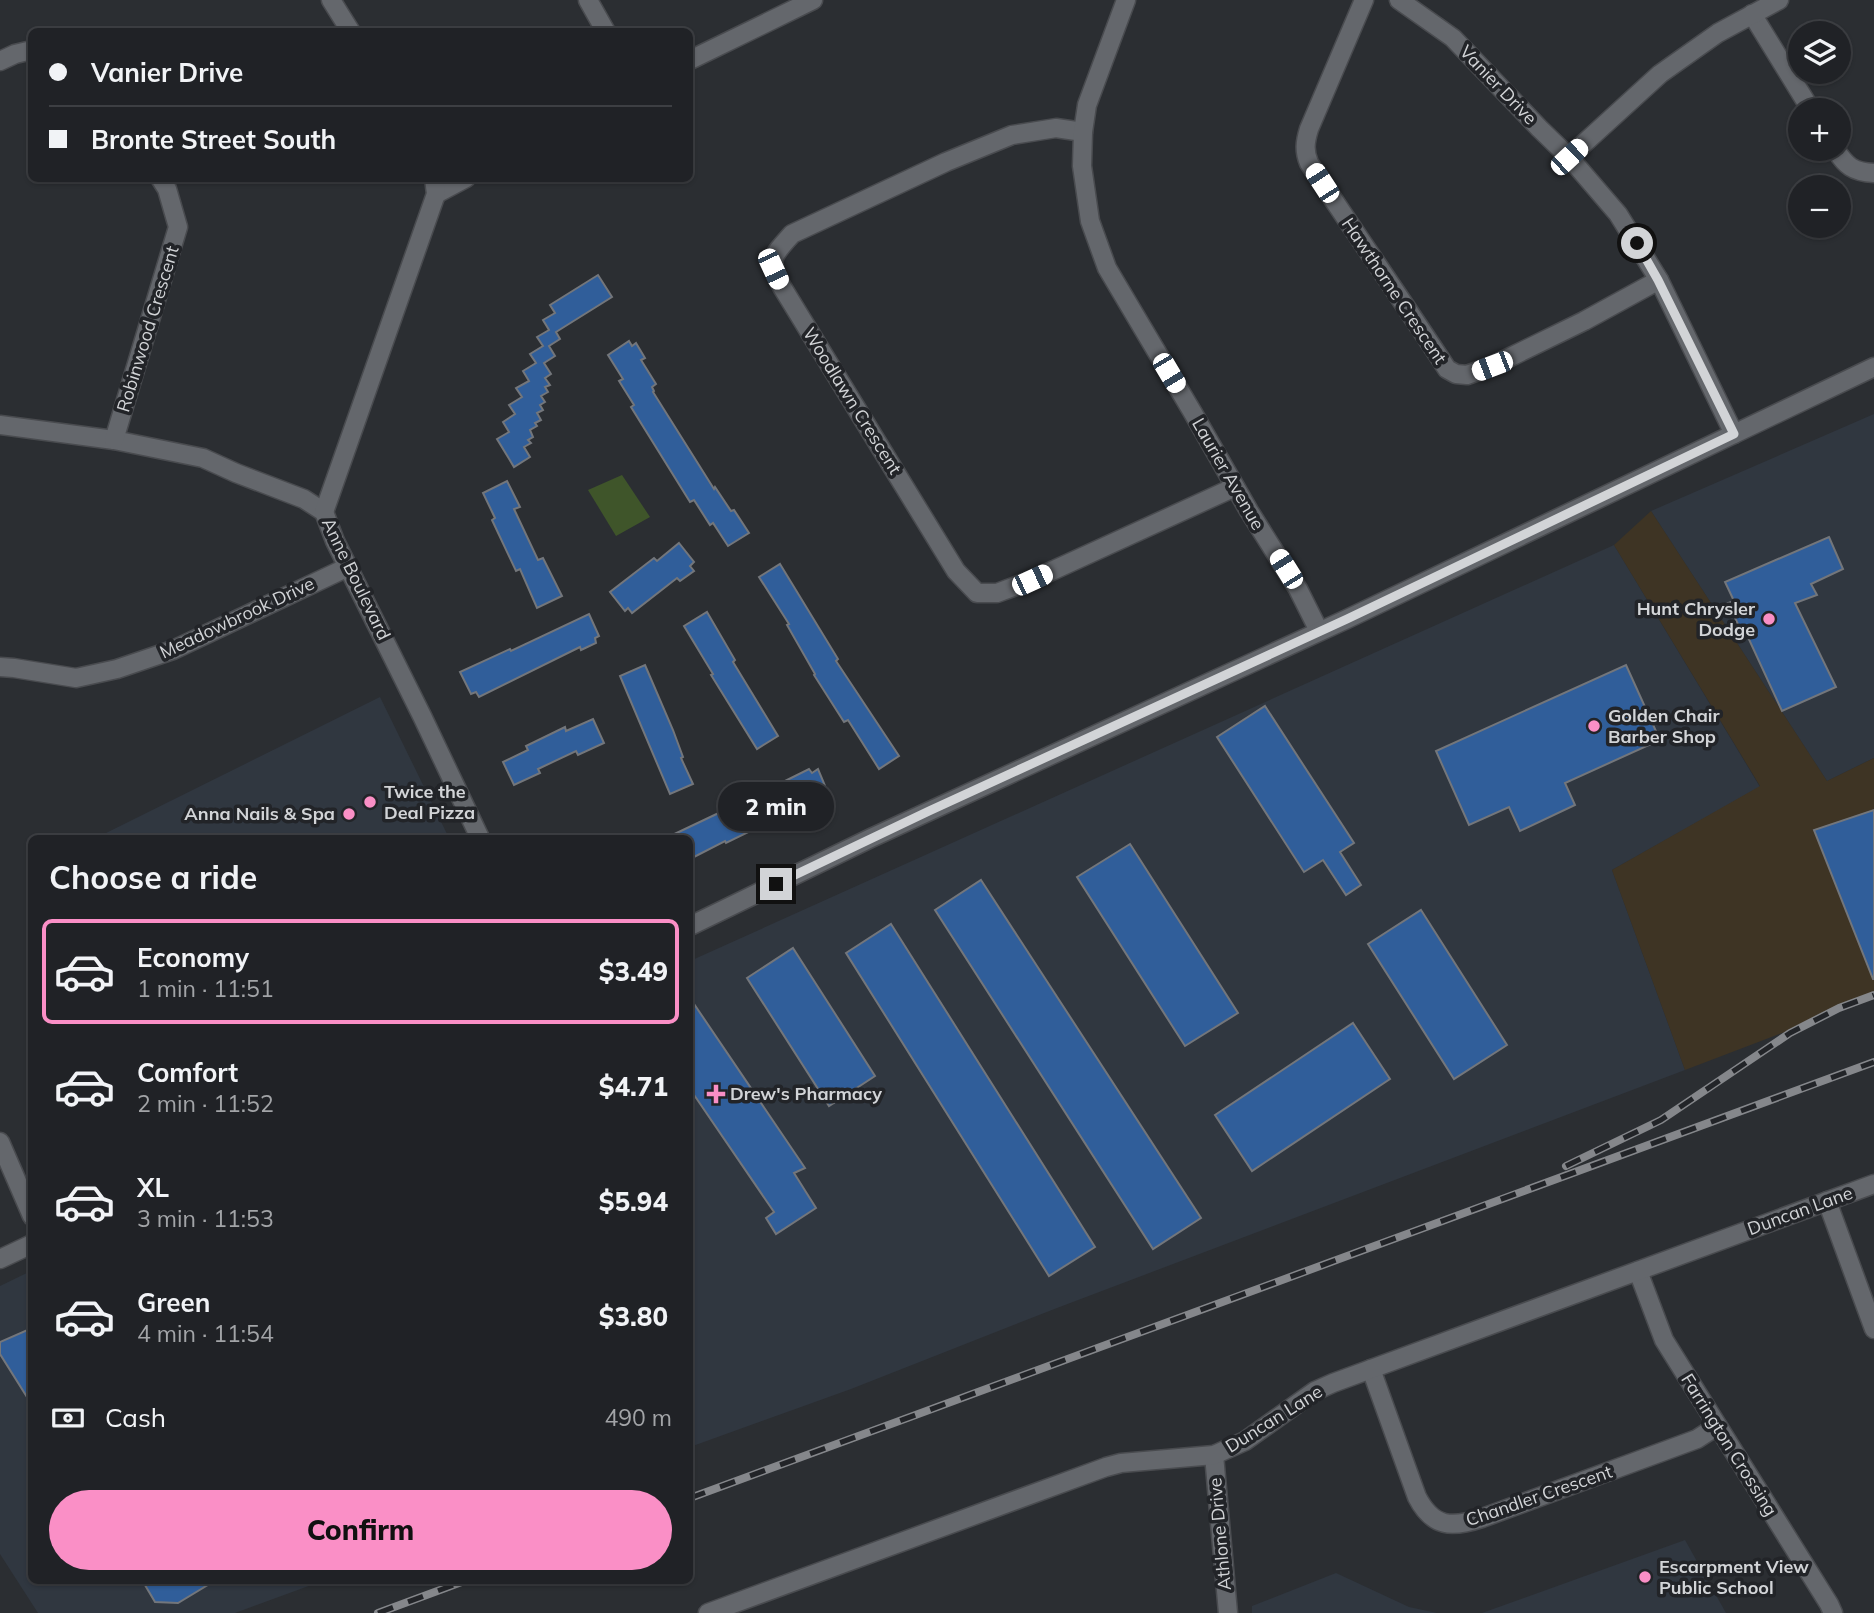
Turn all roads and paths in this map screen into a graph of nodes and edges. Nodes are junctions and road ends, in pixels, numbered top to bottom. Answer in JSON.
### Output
{"nodes":[{"id":1,"x":331,"y":0,"type":"edge"},
{"id":2,"x":588,"y":0,"type":"edge"},
{"id":3,"x":813,"y":0,"type":"edge"},
{"id":4,"x":1126,"y":0,"type":"edge"},
{"id":5,"x":1364,"y":0,"type":"edge"},
{"id":6,"x":1399,"y":0,"type":"edge"},
{"id":7,"x":1779,"y":0,"type":"edge"},
{"id":8,"x":1752,"y":14,"type":"junction"},
{"id":9,"x":348,"y":28,"type":"edge"},
{"id":10,"x":604,"y":28,"type":"edge"},
{"id":11,"x":28,"y":51,"type":"edge"},
{"id":12,"x":693,"y":59,"type":"edge"},
{"id":13,"x":0,"y":61,"type":"edge"},
{"id":14,"x":1804,"y":98,"type":"edge"},
{"id":15,"x":1083,"y":132,"type":"junction"},
{"id":16,"x":1569,"y":157,"type":"junction"},
{"id":17,"x":1843,"y":161,"type":"edge"},
{"id":18,"x":1874,"y":173,"type":"edge"},
{"id":19,"x":163,"y":182,"type":"edge"},
{"id":20,"x":435,"y":186,"type":"edge"},
{"id":21,"x":1658,"y":280,"type":"junction"},
{"id":22,"x":1874,"y":367,"type":"edge"},
{"id":23,"x":0,"y":425,"type":"edge"},
{"id":24,"x":1734,"y":434,"type":"junction"},
{"id":25,"x":114,"y":440,"type":"junction"},
{"id":26,"x":1235,"y":487,"type":"junction"},
{"id":27,"x":324,"y":512,"type":"junction"},
{"id":28,"x":348,"y":567,"type":"junction"},
{"id":29,"x":1319,"y":631,"type":"junction"},
{"id":30,"x":0,"y":667,"type":"edge"},
{"id":31,"x":479,"y":835,"type":"edge"},
{"id":32,"x":693,"y":925,"type":"edge"},
{"id":33,"x":0,"y":1142,"type":"edge"},
{"id":34,"x":1874,"y":1184,"type":"edge"},
{"id":35,"x":1827,"y":1201,"type":"junction"},
{"id":36,"x":28,"y":1207,"type":"edge"},
{"id":37,"x":28,"y":1246,"type":"edge"},
{"id":38,"x":0,"y":1259,"type":"edge"},
{"id":39,"x":1638,"y":1271,"type":"junction"},
{"id":40,"x":1874,"y":1329,"type":"edge"},
{"id":41,"x":1371,"y":1369,"type":"junction"},
{"id":42,"x":1717,"y":1426,"type":"junction"},
{"id":43,"x":1214,"y":1455,"type":"junction"},
{"id":44,"x":708,"y":1613,"type":"edge"},
{"id":45,"x":1227,"y":1613,"type":"edge"},
{"id":46,"x":1833,"y":1613,"type":"edge"}],
"edges":[{"from":1,"to":9,"type":"street"},
{"from":2,"to":10,"type":"street"},
{"from":3,"to":12,"type":"street"},
{"from":4,"to":15,"type":"street","name":"Laurier Avenue"},
{"from":5,"to":21,"type":"street","name":"Hawthorne Crescent"},
{"from":6,"to":16,"type":"street","name":"Vanier Drive"},
{"from":7,"to":8,"type":"street"},
{"from":8,"to":14,"type":"street"},
{"from":8,"to":16,"type":"street"},
{"from":11,"to":13,"type":"street"},
{"from":15,"to":26,"type":"street","name":"Laurier Avenue"},
{"from":15,"to":26,"type":"street","name":"Woodlawn Crescent"},
{"from":16,"to":21,"type":"street","name":"Vanier Drive"},
{"from":17,"to":18,"type":"street"},
{"from":19,"to":25,"type":"street","name":"Robinwood Crescent"},
{"from":20,"to":27,"type":"street"},
{"from":21,"to":24,"type":"street","name":"Vanier Drive"},
{"from":22,"to":24,"type":"street"},
{"from":23,"to":25,"type":"street","name":"Anne Boulevard"},
{"from":24,"to":29,"type":"street"},
{"from":25,"to":27,"type":"street","name":"Anne Boulevard"},
{"from":26,"to":29,"type":"street","name":"Laurier Avenue"},
{"from":27,"to":28,"type":"street","name":"Anne Boulevard"},
{"from":28,"to":30,"type":"street","name":"Meadowbrook Drive"},
{"from":28,"to":31,"type":"street","name":"Anne Boulevard"},
{"from":29,"to":32,"type":"street"},
{"from":33,"to":36,"type":"street"},
{"from":34,"to":35,"type":"street","name":"Duncan Lane"},
{"from":35,"to":39,"type":"street","name":"Duncan Lane"},
{"from":35,"to":40,"type":"street"},
{"from":37,"to":38,"type":"street"},
{"from":39,"to":41,"type":"street","name":"Duncan Lane"},
{"from":39,"to":42,"type":"street","name":"Farrington Crossing"},
{"from":41,"to":42,"type":"street","name":"Chandler Crescent"},
{"from":41,"to":43,"type":"street","name":"Duncan Lane"},
{"from":42,"to":46,"type":"street","name":"Farrington Crossing"},
{"from":43,"to":44,"type":"street","name":"Duncan Lane"},
{"from":43,"to":45,"type":"street","name":"Athlone Drive"}]}
